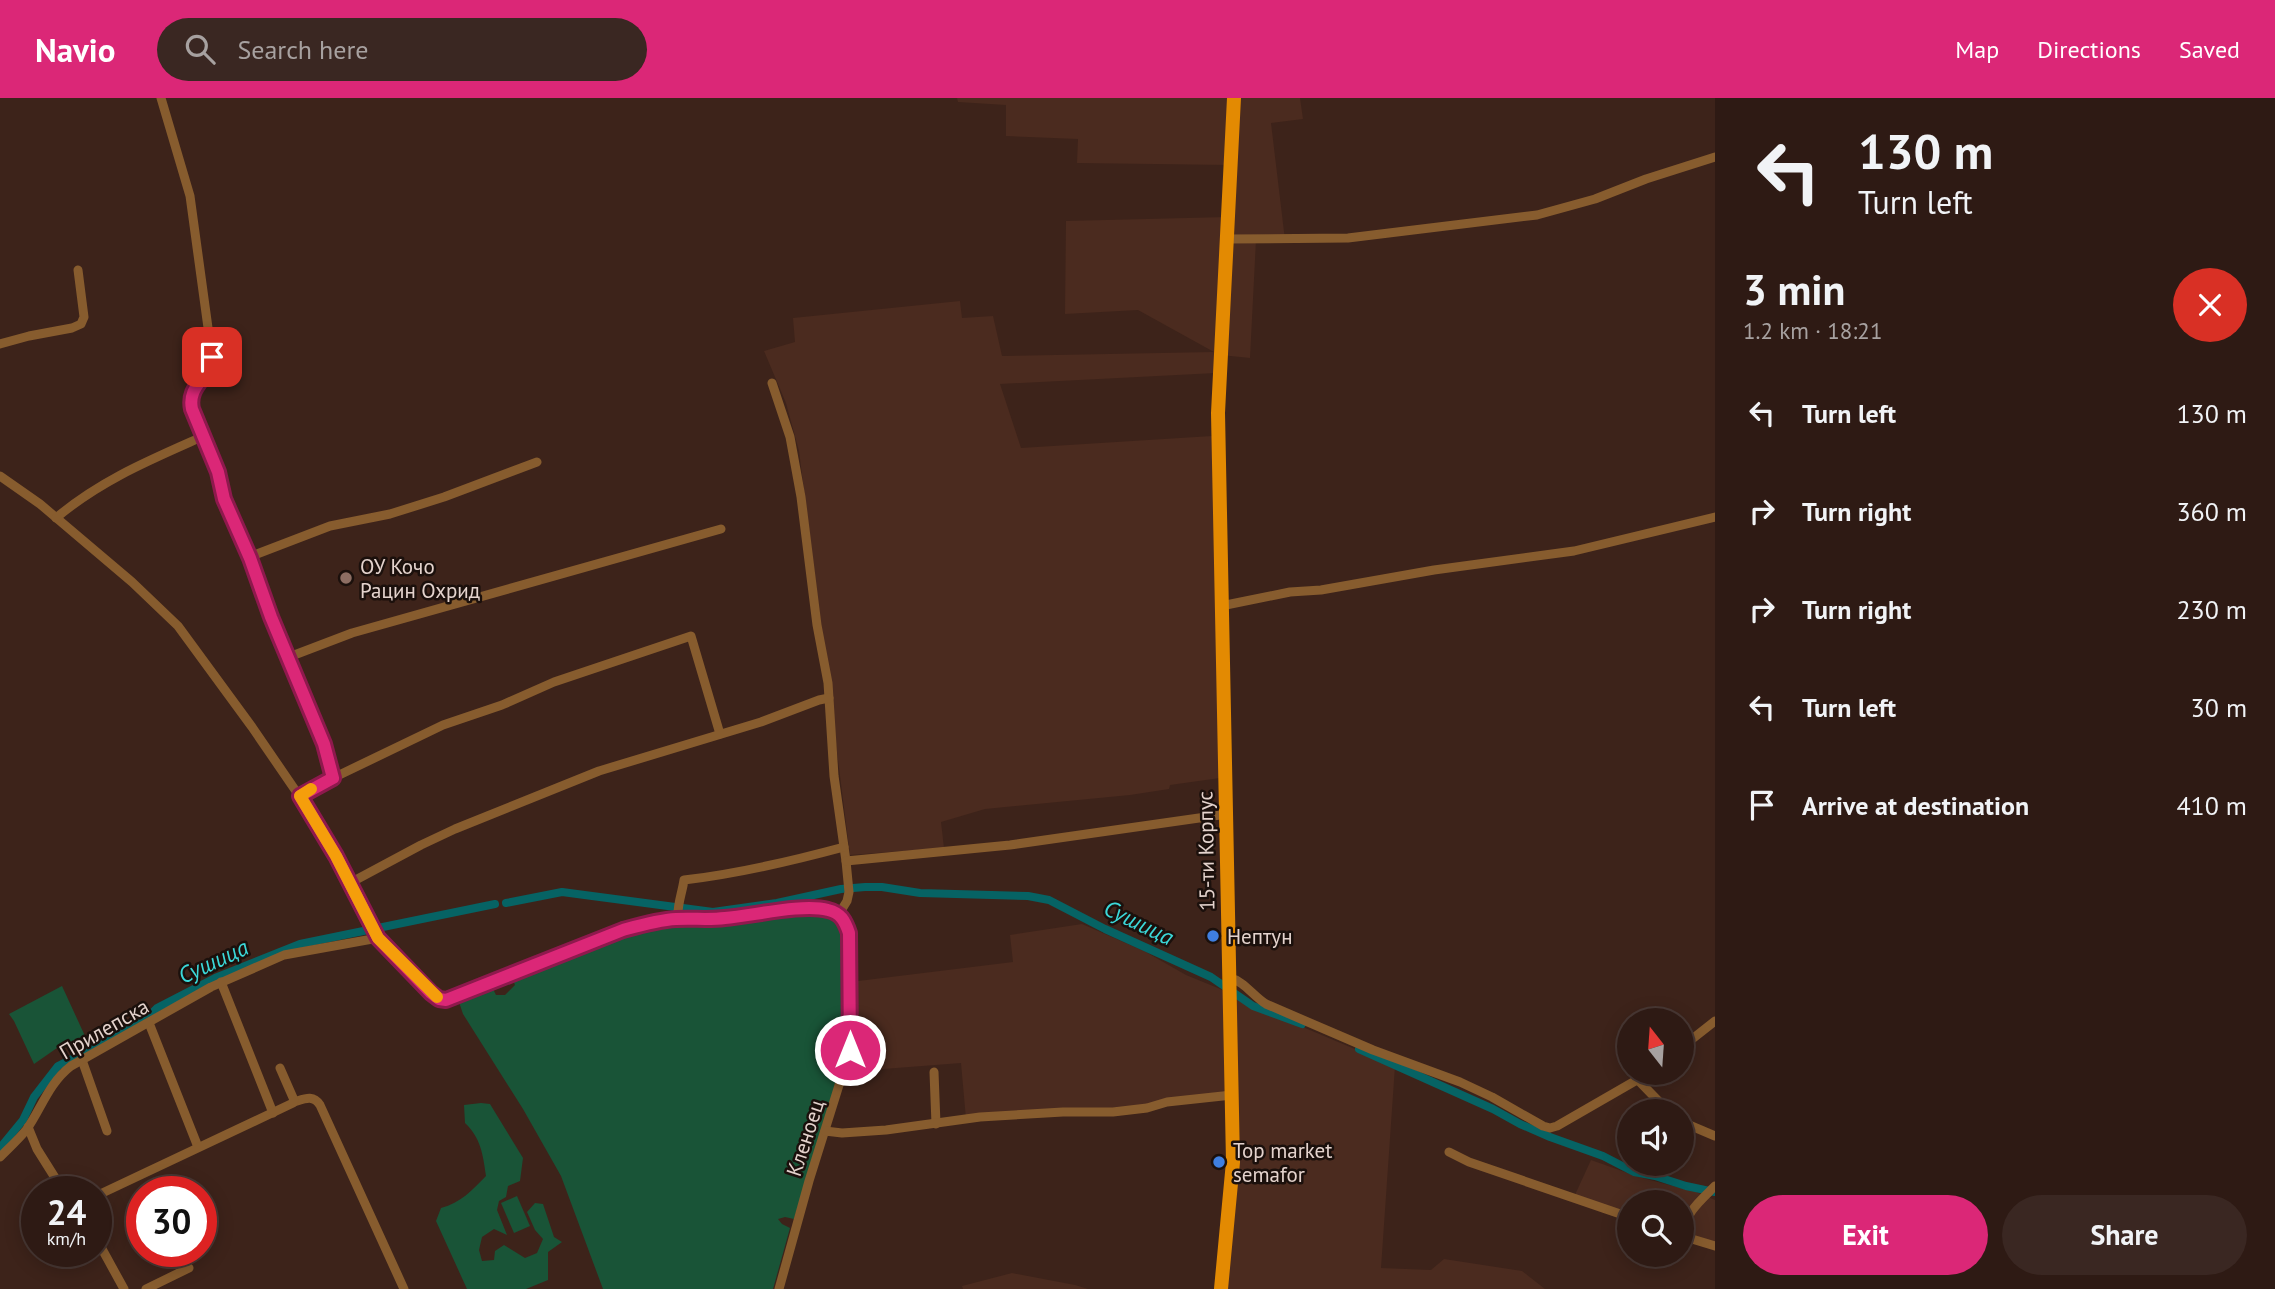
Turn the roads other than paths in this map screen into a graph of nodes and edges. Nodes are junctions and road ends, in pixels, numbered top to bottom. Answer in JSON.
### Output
{"nodes":[{"id":1,"x":161,"y":98,"type":"edge"},
{"id":2,"x":1234,"y":98,"type":"edge"},
{"id":3,"x":1715,"y":157,"type":"edge"},
{"id":4,"x":1227,"y":239,"type":"junction"},
{"id":5,"x":78,"y":270,"type":"dead end"},
{"id":6,"x":0,"y":344,"type":"edge"},
{"id":7,"x":772,"y":383,"type":"dead end"},
{"id":8,"x":204,"y":436,"type":"junction"},
{"id":9,"x":537,"y":462,"type":"dead end"},
{"id":10,"x":0,"y":475,"type":"edge"},
{"id":11,"x":1715,"y":517,"type":"edge"},
{"id":12,"x":56,"y":518,"type":"junction"},
{"id":13,"x":721,"y":529,"type":"dead end"},
{"id":14,"x":249,"y":557,"type":"junction"},
{"id":15,"x":1221,"y":606,"type":"junction"},
{"id":16,"x":289,"y":657,"type":"junction"},
{"id":17,"x":828,"y":698,"type":"junction"},
{"id":18,"x":720,"y":734,"type":"junction"},
{"id":19,"x":333,"y":778,"type":"junction"},
{"id":20,"x":300,"y":796,"type":"junction"},
{"id":21,"x":1227,"y":814,"type":"junction"},
{"id":22,"x":844,"y":847,"type":"junction"},
{"id":23,"x":846,"y":861,"type":"junction"},
{"id":24,"x":350,"y":883,"type":"junction"},
{"id":25,"x":678,"y":909,"type":"junction"},
{"id":26,"x":839,"y":914,"type":"junction"},
{"id":27,"x":378,"y":938,"type":"junction"},
{"id":28,"x":1230,"y":980,"type":"junction"},
{"id":29,"x":221,"y":982,"type":"junction"},
{"id":30,"x":1715,"y":1021,"type":"edge"},
{"id":31,"x":149,"y":1023,"type":"junction"},
{"id":32,"x":1694,"y":1038,"type":"edge"},
{"id":33,"x":82,"y":1060,"type":"junction"},
{"id":34,"x":280,"y":1068,"type":"dead end"},
{"id":35,"x":934,"y":1072,"type":"dead end"},
{"id":36,"x":1629,"y":1085,"type":"edge"},
{"id":37,"x":1643,"y":1085,"type":"edge"},
{"id":38,"x":1232,"y":1095,"type":"junction"},
{"id":39,"x":1656,"y":1099,"type":"edge"},
{"id":40,"x":294,"y":1102,"type":"junction"},
{"id":41,"x":273,"y":1113,"type":"junction"},
{"id":42,"x":936,"y":1124,"type":"junction"},
{"id":43,"x":28,"y":1127,"type":"junction"},
{"id":44,"x":1694,"y":1127,"type":"edge"},
{"id":45,"x":107,"y":1130,"type":"dead end"},
{"id":46,"x":825,"y":1131,"type":"junction"},
{"id":47,"x":1715,"y":1136,"type":"edge"},
{"id":48,"x":198,"y":1147,"type":"junction"},
{"id":49,"x":1449,"y":1152,"type":"dead end"},
{"id":50,"x":0,"y":1157,"type":"edge"},
{"id":51,"x":54,"y":1176,"type":"edge"},
{"id":52,"x":112,"y":1188,"type":"edge"},
{"id":53,"x":1713,"y":1189,"type":"edge"},
{"id":54,"x":1694,"y":1207,"type":"edge"},
{"id":55,"x":1617,"y":1213,"type":"edge"},
{"id":56,"x":1694,"y":1240,"type":"edge"},
{"id":57,"x":1715,"y":1246,"type":"edge"},
{"id":58,"x":112,"y":1267,"type":"edge"},
{"id":59,"x":189,"y":1268,"type":"dead end"},
{"id":60,"x":124,"y":1289,"type":"edge"},
{"id":61,"x":146,"y":1289,"type":"edge"},
{"id":62,"x":404,"y":1289,"type":"edge"},
{"id":63,"x":779,"y":1289,"type":"edge"},
{"id":64,"x":1222,"y":1289,"type":"edge"}],
"edges":[{"from":1,"to":8,"type":"street"},
{"from":2,"to":4,"type":"main road","name":"15-ти Корпус"},
{"from":3,"to":4,"type":"street"},
{"from":4,"to":15,"type":"main road","name":"15-ти Корпус"},
{"from":5,"to":6,"type":"street"},
{"from":7,"to":17,"type":"street"},
{"from":8,"to":12,"type":"street"},
{"from":8,"to":14,"type":"street"},
{"from":9,"to":14,"type":"street"},
{"from":10,"to":12,"type":"street"},
{"from":11,"to":15,"type":"street"},
{"from":12,"to":20,"type":"street"},
{"from":13,"to":16,"type":"street"},
{"from":14,"to":16,"type":"street"},
{"from":15,"to":21,"type":"main road","name":"15-ти Корпус"},
{"from":16,"to":19,"type":"street"},
{"from":17,"to":18,"type":"street"},
{"from":17,"to":22,"type":"street"},
{"from":18,"to":19,"type":"street"},
{"from":18,"to":24,"type":"street"},
{"from":19,"to":20,"type":"street"},
{"from":20,"to":24,"type":"street"},
{"from":21,"to":23,"type":"street"},
{"from":21,"to":28,"type":"main road","name":"15-ти Корпус"},
{"from":22,"to":23,"type":"street"},
{"from":22,"to":25,"type":"street"},
{"from":23,"to":26,"type":"street"},
{"from":24,"to":27,"type":"street"},
{"from":25,"to":26,"type":"street"},
{"from":25,"to":27,"type":"street"},
{"from":26,"to":46,"type":"street","name":"Кленоец"},
{"from":27,"to":29,"type":"street","name":"Прилепска"},
{"from":28,"to":36,"type":"street"},
{"from":28,"to":38,"type":"main road","name":"15-ти Корпус"},
{"from":29,"to":31,"type":"street","name":"Прилепска"},
{"from":29,"to":41,"type":"street"},
{"from":30,"to":32,"type":"street"},
{"from":31,"to":33,"type":"street","name":"Прилепска"},
{"from":31,"to":48,"type":"street"},
{"from":33,"to":43,"type":"street","name":"Прилепска"},
{"from":33,"to":45,"type":"street"},
{"from":34,"to":40,"type":"street"},
{"from":35,"to":42,"type":"street"},
{"from":37,"to":39,"type":"street"},
{"from":38,"to":42,"type":"street"},
{"from":38,"to":64,"type":"main road","name":"15-ти Корпус"},
{"from":40,"to":41,"type":"street"},
{"from":40,"to":62,"type":"street"},
{"from":41,"to":48,"type":"street"},
{"from":42,"to":46,"type":"street"},
{"from":43,"to":50,"type":"street","name":"Прилепска"},
{"from":43,"to":51,"type":"street"},
{"from":44,"to":47,"type":"street"},
{"from":46,"to":63,"type":"street","name":"Кленоец"},
{"from":48,"to":52,"type":"street"},
{"from":49,"to":55,"type":"street"},
{"from":53,"to":54,"type":"street"},
{"from":56,"to":57,"type":"street"},
{"from":58,"to":60,"type":"street"},
{"from":59,"to":61,"type":"street"}]}
